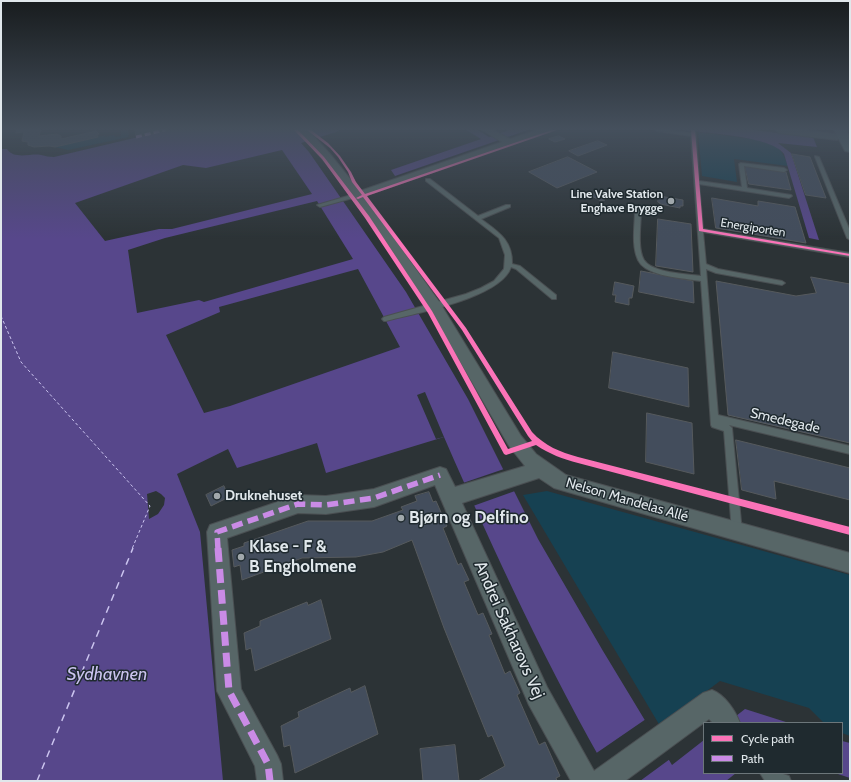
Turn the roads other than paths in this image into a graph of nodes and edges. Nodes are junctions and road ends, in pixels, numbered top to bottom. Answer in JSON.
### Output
{"nodes":[{"id":1,"x":331,"y":166,"type":"edge"},
{"id":2,"x":427,"y":166,"type":"edge"},
{"id":3,"x":696,"y":166,"type":"edge"},
{"id":4,"x":741,"y":166,"type":"edge"},
{"id":5,"x":759,"y":166,"type":"edge"},
{"id":6,"x":822,"y":166,"type":"edge"},
{"id":7,"x":784,"y":170,"type":"dead end"},
{"id":8,"x":428,"y":180,"type":"dead end"},
{"id":9,"x":697,"y":182,"type":"junction"},
{"id":10,"x":745,"y":189,"type":"junction"},
{"id":11,"x":789,"y":196,"type":"dead end"},
{"id":12,"x":352,"y":197,"type":"junction"},
{"id":13,"x":320,"y":205,"type":"dead end"},
{"id":14,"x":508,"y":206,"type":"dead end"},
{"id":15,"x":638,"y":210,"type":"dead end"},
{"id":16,"x":478,"y":218,"type":"junction"},
{"id":17,"x":701,"y":230,"type":"junction"},
{"id":18,"x":850,"y":238,"type":"edge"},
{"id":19,"x":850,"y":255,"type":"edge"},
{"id":20,"x":509,"y":265,"type":"junction"},
{"id":21,"x":703,"y":265,"type":"junction"},
{"id":22,"x":704,"y":279,"type":"junction"},
{"id":23,"x":782,"y":283,"type":"dead end"},
{"id":24,"x":554,"y":297,"type":"dead end"},
{"id":25,"x":435,"y":306,"type":"junction"},
{"id":26,"x":386,"y":319,"type":"dead end"},
{"id":27,"x":715,"y":418,"type":"junction"},
{"id":28,"x":850,"y":450,"type":"edge"},
{"id":29,"x":541,"y":469,"type":"junction"},
{"id":30,"x":458,"y":495,"type":"junction"},
{"id":31,"x":737,"y":532,"type":"junction"},
{"id":32,"x":850,"y":563,"type":"edge"},
{"id":33,"x":727,"y":721,"type":"edge"},
{"id":34,"x":768,"y":774,"type":"edge"},
{"id":35,"x":599,"y":780,"type":"edge"},
{"id":36,"x":270,"y":781,"type":"edge"},
{"id":37,"x":784,"y":781,"type":"edge"}],
"edges":[{"from":1,"to":12,"type":"street","name":"Nelson Mandelas Allé"},
{"from":2,"to":12,"type":"street"},
{"from":3,"to":9,"type":"lane","name":"Energiporten"},
{"from":4,"to":10,"type":"lane"},
{"from":5,"to":7,"type":"lane"},
{"from":6,"to":18,"type":"lane"},
{"from":8,"to":16,"type":"lane"},
{"from":9,"to":10,"type":"lane"},
{"from":9,"to":17,"type":"lane","name":"Energiporten"},
{"from":10,"to":11,"type":"lane"},
{"from":12,"to":13,"type":"lane"},
{"from":12,"to":25,"type":"street","name":"Nelson Mandelas Allé"},
{"from":14,"to":16,"type":"lane"},
{"from":15,"to":22,"type":"lane"},
{"from":16,"to":20,"type":"lane"},
{"from":17,"to":19,"type":"lane","name":"Energiporten"},
{"from":17,"to":21,"type":"lane"},
{"from":20,"to":24,"type":"lane"},
{"from":20,"to":25,"type":"lane"},
{"from":21,"to":22,"type":"lane"},
{"from":21,"to":23,"type":"lane"},
{"from":22,"to":27,"type":"lane"},
{"from":25,"to":26,"type":"lane"},
{"from":25,"to":29,"type":"street","name":"Nelson Mandelas Allé"},
{"from":27,"to":28,"type":"lane","name":"Smedegade"},
{"from":27,"to":31,"type":"lane"},
{"from":29,"to":30,"type":"street"},
{"from":29,"to":31,"type":"street","name":"Nelson Mandelas Allé"},
{"from":30,"to":35,"type":"street","name":"Andrei Sakharovs Vej"},
{"from":30,"to":36,"type":"street","name":"Andrei Sakharovs Vej"},
{"from":31,"to":32,"type":"street","name":"Nelson Mandelas Allé"},
{"from":33,"to":35,"type":"street"},
{"from":34,"to":37,"type":"lane"}]}
